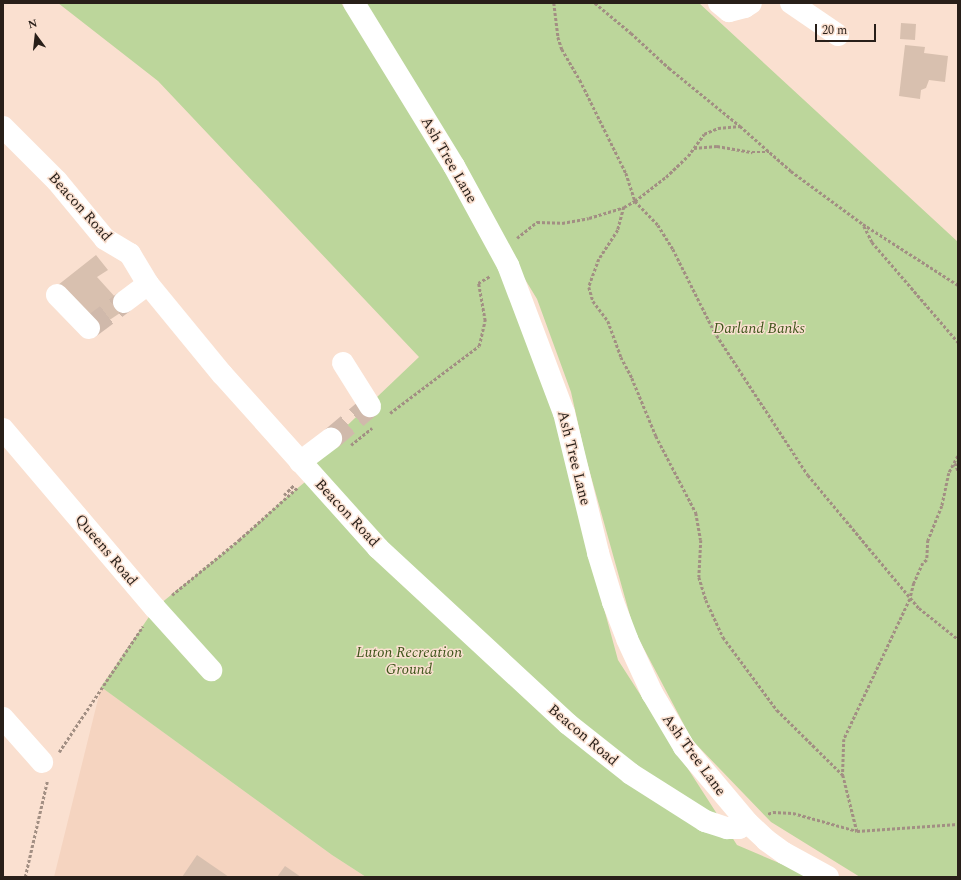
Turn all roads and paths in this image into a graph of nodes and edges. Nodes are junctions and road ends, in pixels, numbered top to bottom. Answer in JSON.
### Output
{"nodes":[{"id":1,"x":354,"y":3,"type":"edge"},
{"id":2,"x":554,"y":3,"type":"edge"},
{"id":3,"x":595,"y":3,"type":"edge"},
{"id":4,"x":719,"y":3,"type":"edge"},
{"id":5,"x":751,"y":3,"type":"edge"},
{"id":6,"x":791,"y":3,"type":"edge"},
{"id":7,"x":838,"y":35,"type":"dead end"},
{"id":8,"x":740,"y":126,"type":"junction"},
{"id":9,"x":3,"y":127,"type":"edge"},
{"id":10,"x":694,"y":148,"type":"junction"},
{"id":11,"x":769,"y":152,"type":"junction"},
{"id":12,"x":635,"y":201,"type":"junction"},
{"id":13,"x":624,"y":207,"type":"junction"},
{"id":14,"x":863,"y":224,"type":"junction"},
{"id":15,"x":515,"y":241,"type":"dead end"},
{"id":16,"x":508,"y":265,"type":"junction"},
{"id":17,"x":148,"y":284,"type":"junction"},
{"id":18,"x":958,"y":285,"type":"edge"},
{"id":19,"x":57,"y":295,"type":"dead end"},
{"id":20,"x":124,"y":302,"type":"tunnel mouth"},
{"id":21,"x":89,"y":328,"type":"dead end"},
{"id":22,"x":958,"y":342,"type":"edge"},
{"id":23,"x":343,"y":363,"type":"dead end"},
{"id":24,"x":378,"y":414,"type":"junction"},
{"id":25,"x":3,"y":429,"type":"edge"},
{"id":26,"x":338,"y":444,"type":"joint"},
{"id":27,"x":958,"y":456,"type":"edge"},
{"id":28,"x":955,"y":462,"type":"junction"},
{"id":29,"x":306,"y":469,"type":"junction"},
{"id":30,"x":958,"y":470,"type":"edge"},
{"id":31,"x":910,"y":599,"type":"junction"},
{"id":32,"x":155,"y":608,"type":"junction"},
{"id":33,"x":958,"y":639,"type":"edge"},
{"id":34,"x":211,"y":670,"type":"dead end"},
{"id":35,"x":3,"y":718,"type":"edge"},
{"id":36,"x":49,"y":766,"type":"junction"},
{"id":37,"x":843,"y":775,"type":"junction"},
{"id":38,"x":748,"y":823,"type":"junction"},
{"id":39,"x":958,"y":824,"type":"edge"},
{"id":40,"x":857,"y":831,"type":"junction"},
{"id":41,"x":25,"y":877,"type":"edge"},
{"id":42,"x":828,"y":877,"type":"edge"}],
"edges":[{"from":1,"to":16,"type":"street","name":"Ash Tree Lane"},
{"from":2,"to":12,"type":"path"},
{"from":3,"to":8,"type":"path"},
{"from":4,"to":5,"type":"street"},
{"from":6,"to":7,"type":"street"},
{"from":8,"to":10,"type":"path"},
{"from":8,"to":11,"type":"path"},
{"from":9,"to":17,"type":"street","name":"Beacon Road"},
{"from":10,"to":11,"type":"path"},
{"from":10,"to":12,"type":"path"},
{"from":11,"to":14,"type":"path"},
{"from":12,"to":13,"type":"path"},
{"from":12,"to":31,"type":"path"},
{"from":13,"to":15,"type":"path"},
{"from":13,"to":37,"type":"path"},
{"from":14,"to":18,"type":"path"},
{"from":14,"to":22,"type":"path"},
{"from":16,"to":24,"type":"path"},
{"from":16,"to":38,"type":"street","name":"Ash Tree Lane"},
{"from":17,"to":20,"type":"street"},
{"from":17,"to":29,"type":"street","name":"Beacon Road"},
{"from":19,"to":21,"type":"street"},
{"from":23,"to":24,"type":"street"},
{"from":24,"to":26,"type":"path"},
{"from":25,"to":32,"type":"street","name":"Queens Road"},
{"from":26,"to":29,"type":"street"},
{"from":27,"to":28,"type":"path"},
{"from":28,"to":30,"type":"path"},
{"from":28,"to":31,"type":"path"},
{"from":29,"to":32,"type":"path"},
{"from":29,"to":38,"type":"street","name":"Beacon Road"},
{"from":31,"to":33,"type":"path"},
{"from":31,"to":37,"type":"path"},
{"from":32,"to":34,"type":"street","name":"Queens Road"},
{"from":32,"to":36,"type":"path"},
{"from":35,"to":36,"type":"street"},
{"from":36,"to":41,"type":"path"},
{"from":37,"to":40,"type":"path"},
{"from":38,"to":40,"type":"path"},
{"from":38,"to":42,"type":"street","name":"Ash Tree Lane"},
{"from":39,"to":40,"type":"path"}]}
